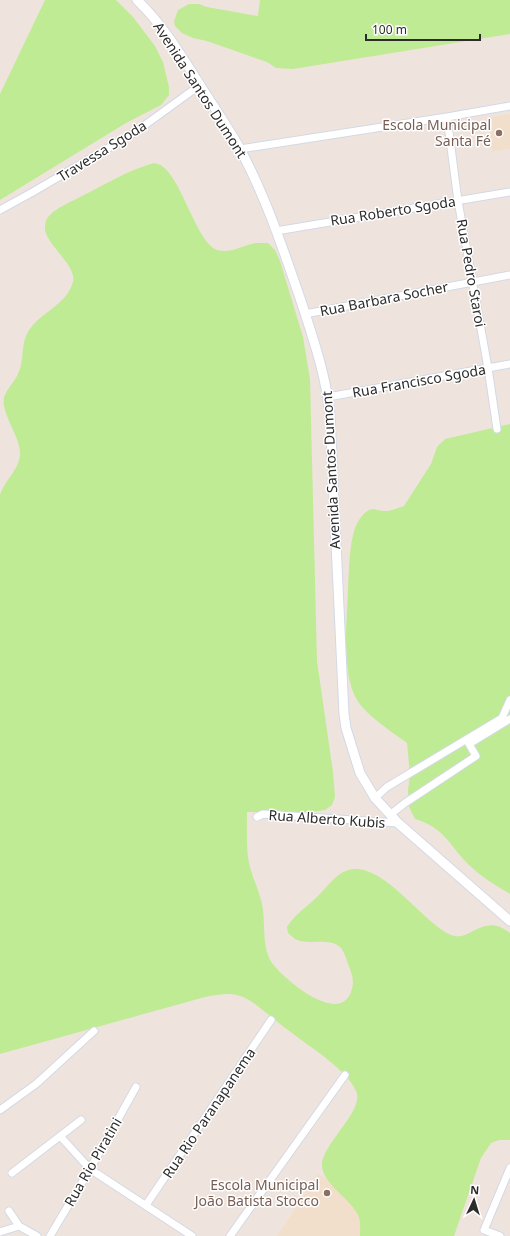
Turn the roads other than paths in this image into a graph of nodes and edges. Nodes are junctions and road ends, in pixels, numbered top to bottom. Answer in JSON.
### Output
{"nodes":[{"id":1,"x":137,"y":0,"type":"edge"},
{"id":2,"x":200,"y":85,"type":"junction"},
{"id":3,"x":510,"y":106,"type":"edge"},
{"id":4,"x":447,"y":117,"type":"junction"},
{"id":5,"x":240,"y":149,"type":"junction"},
{"id":6,"x":510,"y":192,"type":"edge"},
{"id":7,"x":458,"y":200,"type":"junction"},
{"id":8,"x":0,"y":210,"type":"edge"},
{"id":9,"x":276,"y":231,"type":"junction"},
{"id":10,"x":510,"y":276,"type":"edge"},
{"id":11,"x":473,"y":282,"type":"junction"},
{"id":12,"x":305,"y":314,"type":"junction"},
{"id":13,"x":510,"y":364,"type":"edge"},
{"id":14,"x":488,"y":368,"type":"junction"},
{"id":15,"x":328,"y":397,"type":"junction"},
{"id":16,"x":497,"y":429,"type":"dead end"},
{"id":17,"x":510,"y":700,"type":"edge"},
{"id":18,"x":510,"y":719,"type":"edge"},
{"id":19,"x":375,"y":798,"type":"junction"},
{"id":20,"x":391,"y":814,"type":"junction"},
{"id":21,"x":257,"y":817,"type":"dead end"},
{"id":22,"x":398,"y":823,"type":"junction"},
{"id":23,"x":510,"y":921,"type":"edge"},
{"id":24,"x":271,"y":1020,"type":"dead end"},
{"id":25,"x":94,"y":1031,"type":"dead end"},
{"id":26,"x":345,"y":1075,"type":"dead end"},
{"id":27,"x":136,"y":1087,"type":"dead end"},
{"id":28,"x":0,"y":1110,"type":"edge"},
{"id":29,"x":82,"y":1120,"type":"dead end"},
{"id":30,"x":60,"y":1136,"type":"junction"},
{"id":31,"x":510,"y":1168,"type":"edge"},
{"id":32,"x":90,"y":1169,"type":"junction"},
{"id":33,"x":12,"y":1173,"type":"dead end"},
{"id":34,"x":146,"y":1205,"type":"junction"},
{"id":35,"x":8,"y":1211,"type":"dead end"},
{"id":36,"x":19,"y":1226,"type":"junction"},
{"id":37,"x":0,"y":1232,"type":"edge"},
{"id":38,"x":37,"y":1236,"type":"edge"},
{"id":39,"x":50,"y":1236,"type":"edge"},
{"id":40,"x":192,"y":1236,"type":"edge"},
{"id":41,"x":230,"y":1236,"type":"edge"},
{"id":42,"x":500,"y":1236,"type":"edge"}],
"edges":[{"from":1,"to":2,"type":"street","name":"Avenida Santos Dumont"},
{"from":2,"to":5,"type":"street","name":"Avenida Santos Dumont"},
{"from":2,"to":8,"type":"street","name":"Travessa Sgoda"},
{"from":3,"to":4,"type":"street"},
{"from":4,"to":5,"type":"street"},
{"from":4,"to":7,"type":"street","name":"Rua Pedro Staroi"},
{"from":5,"to":9,"type":"street","name":"Avenida Santos Dumont"},
{"from":6,"to":7,"type":"street","name":"Rua Roberto Sgoda"},
{"from":7,"to":9,"type":"street","name":"Rua Roberto Sgoda"},
{"from":7,"to":11,"type":"street","name":"Rua Pedro Staroi"},
{"from":9,"to":12,"type":"street","name":"Avenida Santos Dumont"},
{"from":10,"to":11,"type":"street","name":"Rua Barbara Socher"},
{"from":11,"to":12,"type":"street","name":"Rua Barbara Socher"},
{"from":11,"to":14,"type":"street","name":"Rua Pedro Staroi"},
{"from":12,"to":15,"type":"street","name":"Avenida Santos Dumont"},
{"from":13,"to":14,"type":"street","name":"Rua Francisco Sgoda"},
{"from":14,"to":15,"type":"street","name":"Rua Francisco Sgoda"},
{"from":14,"to":16,"type":"street","name":"Rua Pedro Staroi"},
{"from":15,"to":19,"type":"street","name":"Avenida Santos Dumont"},
{"from":17,"to":19,"type":"street"},
{"from":18,"to":20,"type":"street"},
{"from":19,"to":20,"type":"street","name":"Avenida Santos Dumont"},
{"from":20,"to":22,"type":"street","name":"Avenida Santos Dumont"},
{"from":21,"to":22,"type":"street","name":"Rua Alberto Kubis"},
{"from":22,"to":23,"type":"street","name":"Avenida Santos Dumont"},
{"from":24,"to":34,"type":"street","name":"Rua Rio Paranapanema"},
{"from":25,"to":28,"type":"street"},
{"from":26,"to":41,"type":"street"},
{"from":27,"to":32,"type":"street","name":"Rua Rio Piratini"},
{"from":29,"to":30,"type":"street"},
{"from":30,"to":32,"type":"street"},
{"from":30,"to":33,"type":"street"},
{"from":31,"to":42,"type":"street"},
{"from":32,"to":34,"type":"street"},
{"from":32,"to":39,"type":"street","name":"Rua Rio Piratini"},
{"from":34,"to":40,"type":"street"},
{"from":35,"to":36,"type":"street"},
{"from":36,"to":37,"type":"street"},
{"from":36,"to":38,"type":"street"}]}
